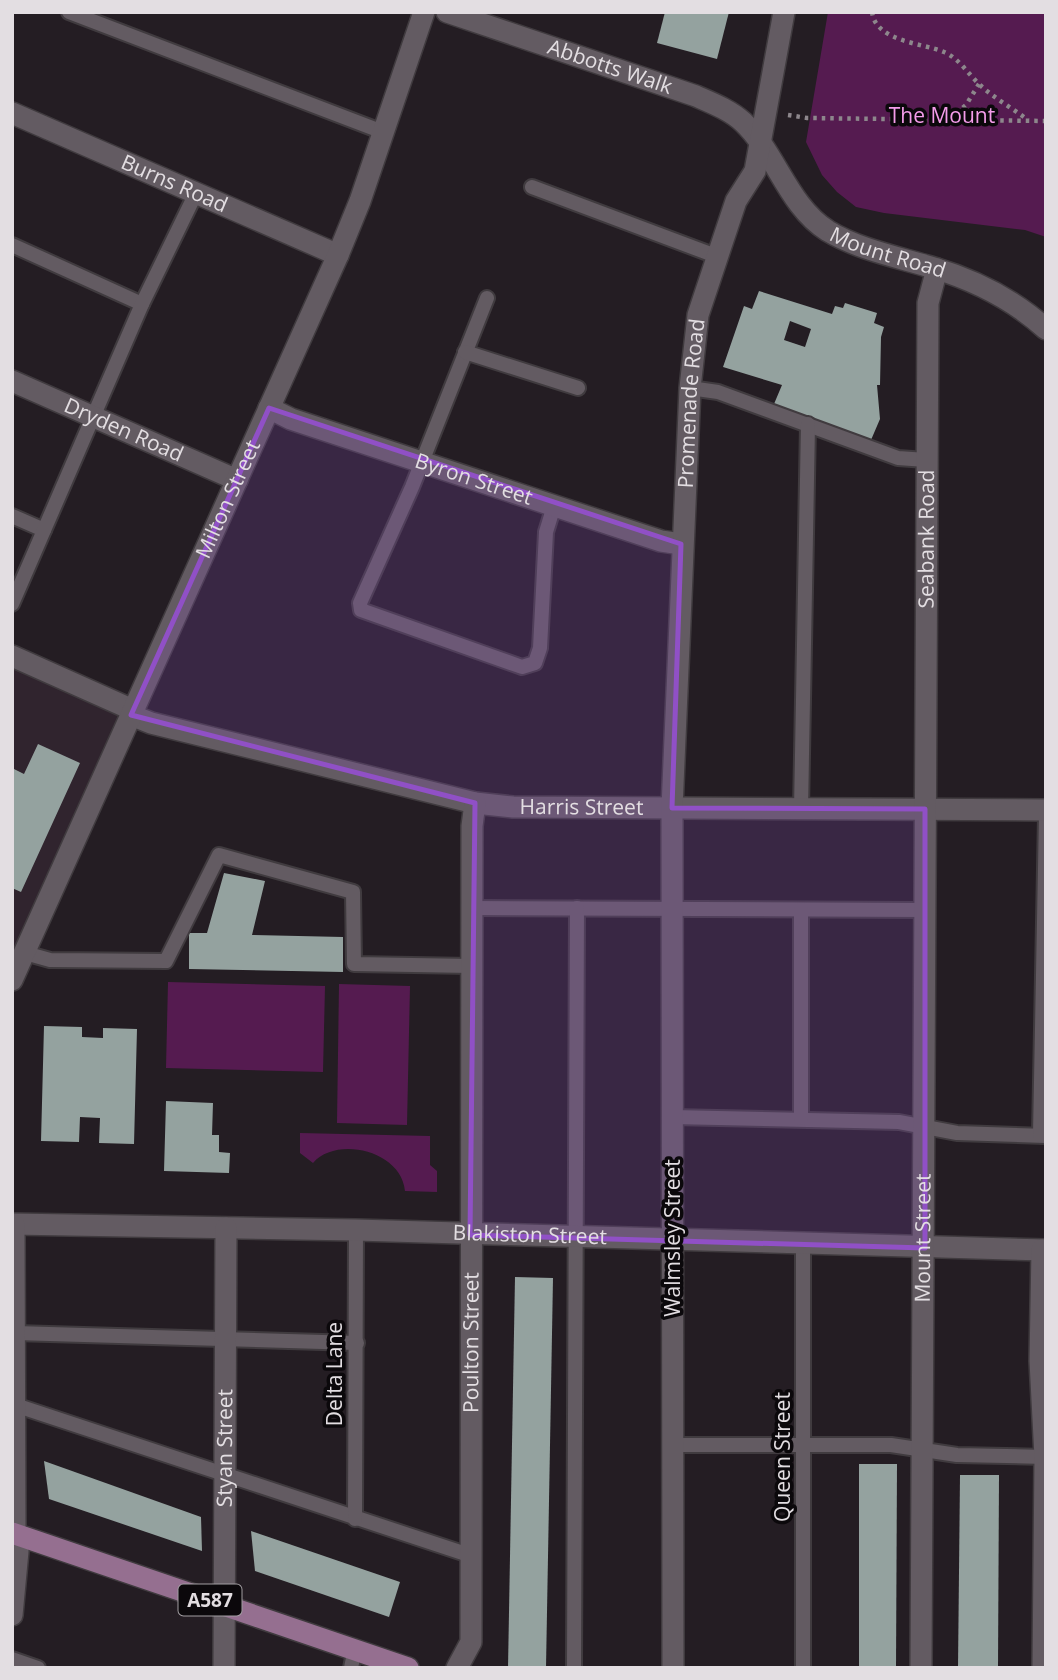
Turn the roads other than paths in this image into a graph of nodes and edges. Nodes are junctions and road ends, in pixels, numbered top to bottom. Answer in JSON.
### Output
{"nodes":[{"id":1,"x":69,"y":12,"type":"edge"},
{"id":2,"x":424,"y":12,"type":"edge"},
{"id":3,"x":447,"y":12,"type":"edge"},
{"id":4,"x":784,"y":12,"type":"edge"},
{"id":5,"x":12,"y":113,"type":"edge"},
{"id":6,"x":383,"y":132,"type":"junction"},
{"id":7,"x":760,"y":141,"type":"junction"},
{"id":8,"x":532,"y":187,"type":"dead end"},
{"id":9,"x":196,"y":192,"type":"junction"},
{"id":10,"x":12,"y":245,"type":"edge"},
{"id":11,"x":338,"y":255,"type":"junction"},
{"id":12,"x":716,"y":256,"type":"junction"},
{"id":13,"x":937,"y":269,"type":"junction"},
{"id":14,"x":487,"y":298,"type":"dead end"},
{"id":15,"x":142,"y":304,"type":"junction"},
{"id":16,"x":1046,"y":328,"type":"edge"},
{"id":17,"x":465,"y":352,"type":"junction"},
{"id":18,"x":12,"y":381,"type":"edge"},
{"id":19,"x":578,"y":388,"type":"dead end"},
{"id":20,"x":690,"y":388,"type":"junction"},
{"id":21,"x":269,"y":408,"type":"junction"},
{"id":22,"x":95,"y":417,"type":"junction"},
{"id":23,"x":808,"y":424,"type":"junction"},
{"id":24,"x":926,"y":460,"type":"junction"},
{"id":25,"x":420,"y":461,"type":"junction"},
{"id":26,"x":237,"y":480,"type":"junction"},
{"id":27,"x":554,"y":506,"type":"junction"},
{"id":28,"x":12,"y":516,"type":"edge"},
{"id":29,"x":44,"y":530,"type":"junction"},
{"id":30,"x":681,"y":544,"type":"junction"},
{"id":31,"x":12,"y":604,"type":"edge"},
{"id":32,"x":12,"y":656,"type":"edge"},
{"id":33,"x":132,"y":712,"type":"junction"},
{"id":34,"x":475,"y":803,"type":"junction"},
{"id":35,"x":672,"y":808,"type":"junction"},
{"id":36,"x":925,"y":809,"type":"junction"},
{"id":37,"x":801,"y":810,"type":"junction"},
{"id":38,"x":1046,"y":813,"type":"edge"},
{"id":39,"x":472,"y":908,"type":"junction"},
{"id":40,"x":577,"y":908,"type":"junction"},
{"id":41,"x":672,"y":909,"type":"junction"},
{"id":42,"x":801,"y":909,"type":"junction"},
{"id":43,"x":924,"y":910,"type":"junction"},
{"id":44,"x":18,"y":950,"type":"edge"},
{"id":45,"x":472,"y":966,"type":"junction"},
{"id":46,"x":12,"y":980,"type":"edge"},
{"id":47,"x":672,"y":1117,"type":"junction"},
{"id":48,"x":801,"y":1118,"type":"junction"},
{"id":49,"x":925,"y":1127,"type":"junction"},
{"id":50,"x":1043,"y":1135,"type":"edge"},
{"id":51,"x":13,"y":1224,"type":"edge"},
{"id":52,"x":226,"y":1228,"type":"junction"},
{"id":53,"x":356,"y":1230,"type":"junction"},
{"id":54,"x":470,"y":1235,"type":"junction"},
{"id":55,"x":576,"y":1237,"type":"junction"},
{"id":56,"x":673,"y":1241,"type":"junction"},
{"id":57,"x":803,"y":1245,"type":"junction"},
{"id":58,"x":925,"y":1248,"type":"junction"},
{"id":59,"x":1044,"y":1250,"type":"edge"},
{"id":60,"x":15,"y":1333,"type":"junction"},
{"id":61,"x":225,"y":1339,"type":"junction"},
{"id":62,"x":356,"y":1343,"type":"junction"},
{"id":63,"x":1043,"y":1361,"type":"edge"},
{"id":64,"x":14,"y":1405,"type":"edge"},
{"id":65,"x":804,"y":1444,"type":"junction"},
{"id":66,"x":675,"y":1445,"type":"junction"},
{"id":67,"x":923,"y":1449,"type":"junction"},
{"id":68,"x":1046,"y":1457,"type":"edge"},
{"id":69,"x":224,"y":1475,"type":"junction"},
{"id":70,"x":355,"y":1519,"type":"junction"},
{"id":71,"x":14,"y":1533,"type":"edge"},
{"id":72,"x":472,"y":1556,"type":"junction"},
{"id":73,"x":224,"y":1605,"type":"junction"},
{"id":74,"x":12,"y":1615,"type":"edge"},
{"id":75,"x":353,"y":1658,"type":"edge"},
{"id":76,"x":12,"y":1659,"type":"edge"},
{"id":77,"x":38,"y":1668,"type":"edge"},
{"id":78,"x":224,"y":1668,"type":"edge"},
{"id":79,"x":408,"y":1668,"type":"edge"},
{"id":80,"x":457,"y":1668,"type":"edge"},
{"id":81,"x":574,"y":1668,"type":"edge"},
{"id":82,"x":673,"y":1668,"type":"edge"},
{"id":83,"x":803,"y":1668,"type":"edge"},
{"id":84,"x":921,"y":1668,"type":"edge"},
{"id":85,"x":1043,"y":1668,"type":"edge"}],
"edges":[{"from":1,"to":6,"type":"lane"},
{"from":2,"to":6,"type":"street","name":"Milton Street"},
{"from":3,"to":7,"type":"street","name":"Abbotts Walk"},
{"from":4,"to":7,"type":"street","name":"Promenade Road"},
{"from":5,"to":9,"type":"street","name":"Burns Road"},
{"from":6,"to":11,"type":"street","name":"Milton Street"},
{"from":7,"to":12,"type":"street","name":"Promenade Road"},
{"from":7,"to":13,"type":"street","name":"Mount Road"},
{"from":8,"to":12,"type":"lane"},
{"from":9,"to":11,"type":"street","name":"Burns Road"},
{"from":9,"to":15,"type":"lane"},
{"from":10,"to":15,"type":"lane"},
{"from":11,"to":21,"type":"street","name":"Milton Street"},
{"from":12,"to":20,"type":"street","name":"Promenade Road"},
{"from":13,"to":16,"type":"street","name":"Mount Road"},
{"from":13,"to":24,"type":"street","name":"Seabank Road"},
{"from":14,"to":17,"type":"lane"},
{"from":15,"to":22,"type":"lane"},
{"from":17,"to":19,"type":"lane"},
{"from":17,"to":25,"type":"lane"},
{"from":18,"to":22,"type":"street","name":"Dryden Road"},
{"from":20,"to":23,"type":"lane"},
{"from":20,"to":30,"type":"street","name":"Promenade Road"},
{"from":21,"to":25,"type":"street","name":"Byron Street"},
{"from":21,"to":26,"type":"street","name":"Milton Street"},
{"from":22,"to":26,"type":"street","name":"Dryden Road"},
{"from":22,"to":29,"type":"lane"},
{"from":23,"to":24,"type":"lane"},
{"from":23,"to":37,"type":"lane"},
{"from":24,"to":36,"type":"street","name":"Seabank Road"},
{"from":25,"to":27,"type":"street","name":"Byron Street"},
{"from":25,"to":27,"type":"lane"},
{"from":26,"to":33,"type":"street","name":"Milton Street"},
{"from":27,"to":30,"type":"street","name":"Byron Street"},
{"from":28,"to":29,"type":"lane"},
{"from":29,"to":31,"type":"lane"},
{"from":30,"to":35,"type":"street","name":"Promenade Road"},
{"from":32,"to":33,"type":"street","name":"Harris Street"},
{"from":33,"to":34,"type":"street","name":"Harris Street"},
{"from":33,"to":44,"type":"street","name":"Milton Street"},
{"from":34,"to":35,"type":"street","name":"Harris Street"},
{"from":34,"to":39,"type":"street","name":"Poulton Street"},
{"from":35,"to":37,"type":"street","name":"Harris Street"},
{"from":35,"to":41,"type":"street","name":"Walmsley Street"},
{"from":36,"to":37,"type":"street","name":"Harris Street"},
{"from":36,"to":38,"type":"street","name":"Harris Street"},
{"from":36,"to":43,"type":"street","name":"Mount Street"},
{"from":38,"to":50,"type":"lane"},
{"from":39,"to":40,"type":"lane"},
{"from":39,"to":45,"type":"street","name":"Poulton Street"},
{"from":40,"to":41,"type":"lane"},
{"from":40,"to":55,"type":"lane"},
{"from":41,"to":42,"type":"lane"},
{"from":41,"to":47,"type":"street","name":"Walmsley Street"},
{"from":42,"to":43,"type":"lane"},
{"from":42,"to":48,"type":"lane"},
{"from":43,"to":49,"type":"street","name":"Mount Street"},
{"from":44,"to":45,"type":"lane"},
{"from":44,"to":46,"type":"street","name":"Milton Street"},
{"from":45,"to":54,"type":"street","name":"Poulton Street"},
{"from":47,"to":48,"type":"lane"},
{"from":47,"to":56,"type":"street","name":"Walmsley Street"},
{"from":48,"to":49,"type":"lane"},
{"from":49,"to":50,"type":"lane"},
{"from":49,"to":58,"type":"street","name":"Mount Street"},
{"from":51,"to":52,"type":"street","name":"Blakiston Street"},
{"from":51,"to":60,"type":"street"},
{"from":52,"to":53,"type":"street","name":"Blakiston Street"},
{"from":52,"to":61,"type":"street","name":"Styan Street"},
{"from":53,"to":54,"type":"street","name":"Blakiston Street"},
{"from":53,"to":62,"type":"lane","name":"Delta Lane"},
{"from":54,"to":55,"type":"street","name":"Blakiston Street"},
{"from":54,"to":72,"type":"street","name":"Poulton Street"},
{"from":55,"to":56,"type":"street","name":"Blakiston Street"},
{"from":55,"to":81,"type":"lane"},
{"from":56,"to":57,"type":"street","name":"Blakiston Street"},
{"from":56,"to":66,"type":"street","name":"Walmsley Street"},
{"from":57,"to":58,"type":"street","name":"Blakiston Street"},
{"from":57,"to":65,"type":"lane","name":"Queen Street"},
{"from":58,"to":59,"type":"street","name":"Blakiston Street"},
{"from":58,"to":67,"type":"street","name":"Mount Street"},
{"from":59,"to":63,"type":"street"},
{"from":60,"to":61,"type":"lane"},
{"from":60,"to":64,"type":"street"},
{"from":61,"to":62,"type":"lane"},
{"from":61,"to":69,"type":"street","name":"Styan Street"},
{"from":62,"to":70,"type":"lane","name":"Delta Lane"},
{"from":63,"to":68,"type":"street"},
{"from":64,"to":69,"type":"lane"},
{"from":64,"to":71,"type":"street"},
{"from":65,"to":66,"type":"lane"},
{"from":65,"to":67,"type":"lane"},
{"from":65,"to":83,"type":"lane","name":"Queen Street"},
{"from":66,"to":82,"type":"street","name":"Walmsley Street"},
{"from":67,"to":68,"type":"lane"},
{"from":67,"to":84,"type":"street","name":"Mount Street"},
{"from":68,"to":85,"type":"street"},
{"from":69,"to":70,"type":"lane"},
{"from":69,"to":73,"type":"street","name":"Styan Street"},
{"from":70,"to":72,"type":"lane"},
{"from":71,"to":73,"type":"main road","number":"A587"},
{"from":71,"to":74,"type":"street"},
{"from":72,"to":80,"type":"street","name":"Poulton Street"},
{"from":73,"to":75,"type":"main road","number":"A587"},
{"from":73,"to":78,"type":"street","name":"Styan Street"},
{"from":75,"to":79,"type":"main road","number":"A587"},
{"from":76,"to":77,"type":"lane"}]}
